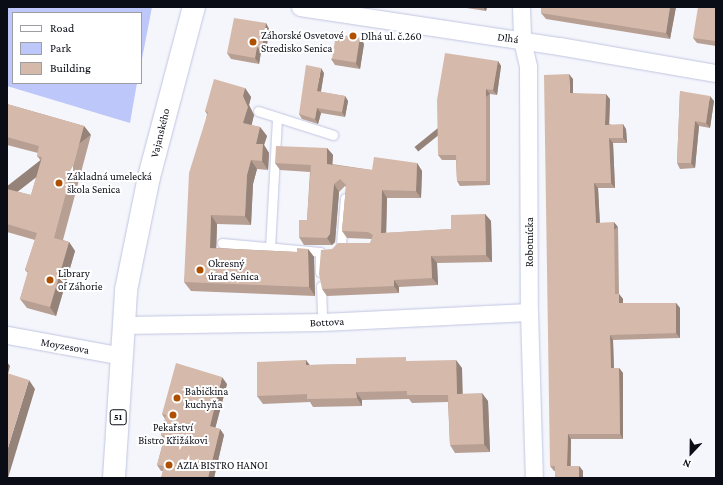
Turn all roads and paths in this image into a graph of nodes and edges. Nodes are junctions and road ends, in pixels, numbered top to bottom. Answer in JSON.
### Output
{"nodes":[{"id":1,"x":194,"y":7,"type":"edge"},
{"id":2,"x":300,"y":7,"type":"edge"},
{"id":3,"x":521,"y":7,"type":"edge"},
{"id":4,"x":522,"y":40,"type":"junction"},
{"id":5,"x":716,"y":73,"type":"edge"},
{"id":6,"x":258,"y":111,"type":"dead end"},
{"id":7,"x":277,"y":118,"type":"junction"},
{"id":8,"x":333,"y":135,"type":"dead end"},
{"id":9,"x":345,"y":192,"type":"edge"},
{"id":10,"x":222,"y":244,"type":"dead end"},
{"id":11,"x":354,"y":244,"type":"edge"},
{"id":12,"x":270,"y":248,"type":"junction"},
{"id":13,"x":331,"y":249,"type":"junction"},
{"id":14,"x":529,"y":312,"type":"junction"},
{"id":15,"x":322,"y":322,"type":"junction"},
{"id":16,"x":124,"y":325,"type":"junction"},
{"id":17,"x":7,"y":334,"type":"edge"},
{"id":18,"x":123,"y":356,"type":"junction"},
{"id":19,"x":114,"y":478,"type":"edge"},
{"id":20,"x":534,"y":478,"type":"edge"}],
"edges":[{"from":1,"to":16,"type":"main road","name":"Vajanského","number":"51"},
{"from":2,"to":4,"type":"street","name":"Dlhá"},
{"from":3,"to":4,"type":"street","name":"Robotnícka"},
{"from":4,"to":5,"type":"street","name":"Dlhá"},
{"from":4,"to":14,"type":"street","name":"Robotnícka"},
{"from":6,"to":7,"type":"lane"},
{"from":7,"to":8,"type":"lane"},
{"from":7,"to":12,"type":"lane"},
{"from":9,"to":13,"type":"lane"},
{"from":10,"to":12,"type":"lane"},
{"from":11,"to":13,"type":"lane"},
{"from":12,"to":13,"type":"lane"},
{"from":13,"to":15,"type":"lane"},
{"from":14,"to":15,"type":"street","name":"Bottova"},
{"from":14,"to":20,"type":"street","name":"Robotnícka"},
{"from":15,"to":16,"type":"street","name":"Bottova"},
{"from":16,"to":18,"type":"main road","name":"Vajanského","number":"51"},
{"from":17,"to":18,"type":"street","name":"Moyzesova"},
{"from":18,"to":19,"type":"main road","number":"51"}]}
